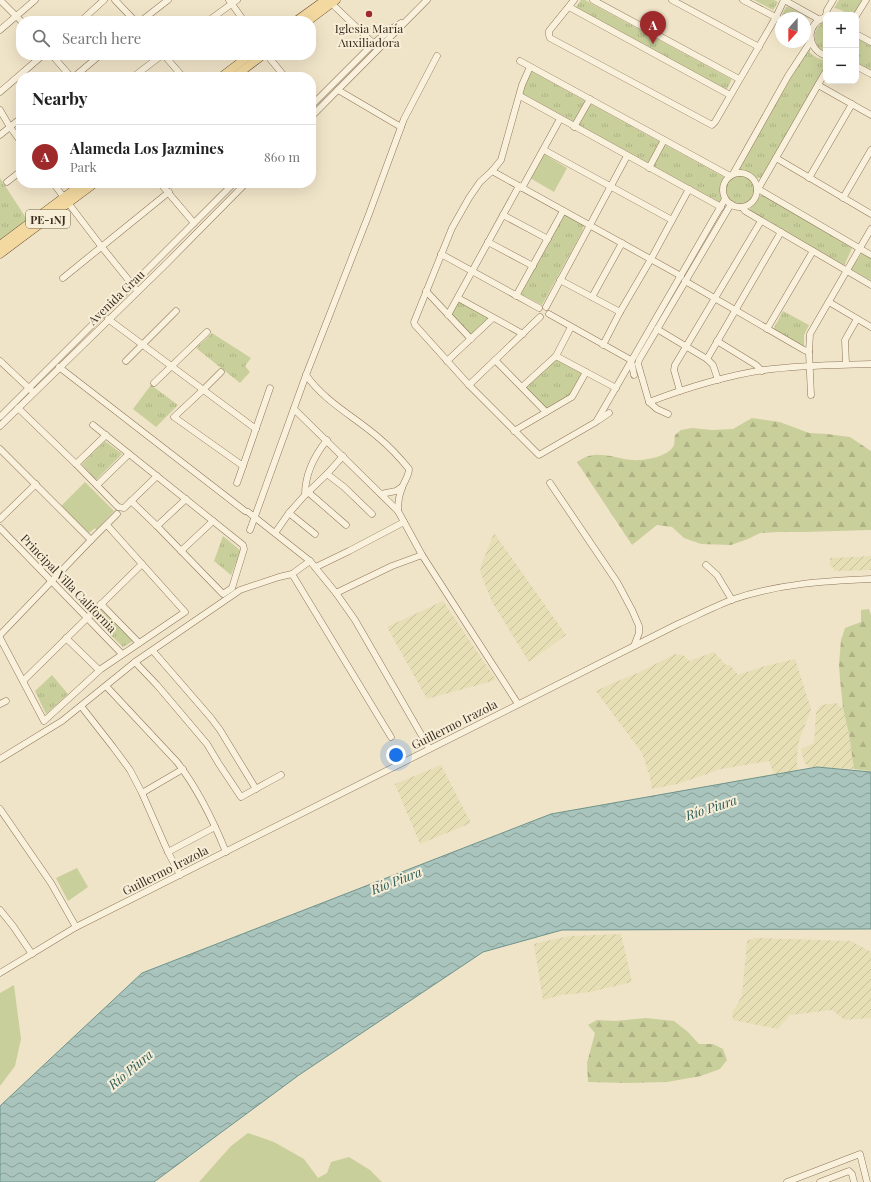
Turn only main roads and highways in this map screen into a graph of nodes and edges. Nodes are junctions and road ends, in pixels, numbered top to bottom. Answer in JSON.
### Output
{"nodes":[{"id":1,"x":330,"y":1,"type":"edge"},
{"id":2,"x":304,"y":16,"type":"edge"},
{"id":3,"x":314,"y":16,"type":"edge"},
{"id":4,"x":243,"y":60,"type":"edge"},
{"id":5,"x":256,"y":60,"type":"edge"},
{"id":6,"x":228,"y":72,"type":"edge"},
{"id":7,"x":241,"y":72,"type":"edge"},
{"id":8,"x":78,"y":188,"type":"edge"},
{"id":9,"x":86,"y":188,"type":"edge"},
{"id":10,"x":66,"y":200,"type":"junction"},
{"id":11,"x":0,"y":245,"type":"edge"},
{"id":12,"x":0,"y":254,"type":"edge"}],
"edges":[{"from":1,"to":2,"type":"main road"},
{"from":1,"to":3,"type":"main road"},
{"from":4,"to":6,"type":"main road"},
{"from":5,"to":7,"type":"main road"},
{"from":8,"to":10,"type":"main road","number":"PE-1NJ"},
{"from":9,"to":10,"type":"main road","number":"PE-1NJ"},
{"from":10,"to":11,"type":"main road","number":"PE-1NJ"},
{"from":10,"to":12,"type":"main road","number":"PE-1NJ"}]}
